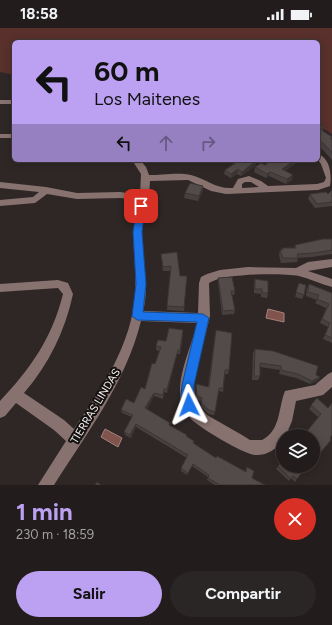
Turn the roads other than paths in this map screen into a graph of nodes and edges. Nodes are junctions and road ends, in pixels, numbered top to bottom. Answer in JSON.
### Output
{"nodes":[{"id":1,"x":0,"y":102,"type":"edge"},
{"id":2,"x":12,"y":102,"type":"edge"},
{"id":3,"x":0,"y":136,"type":"edge"},
{"id":4,"x":12,"y":136,"type":"edge"},
{"id":5,"x":320,"y":158,"type":"edge"},
{"id":6,"x":138,"y":162,"type":"edge"},
{"id":7,"x":147,"y":178,"type":"junction"},
{"id":8,"x":0,"y":185,"type":"edge"},
{"id":9,"x":46,"y":190,"type":"junction"},
{"id":10,"x":144,"y":198,"type":"junction"},
{"id":11,"x":0,"y":203,"type":"edge"},
{"id":12,"x":332,"y":263,"type":"edge"},
{"id":13,"x":298,"y":272,"type":"junction"},
{"id":14,"x":332,"y":284,"type":"edge"},
{"id":15,"x":0,"y":288,"type":"edge"},
{"id":16,"x":137,"y":316,"type":"junction"},
{"id":17,"x":203,"y":318,"type":"junction"},
{"id":18,"x":332,"y":378,"type":"edge"},
{"id":19,"x":15,"y":395,"type":"junction"},
{"id":20,"x":0,"y":411,"type":"edge"},
{"id":21,"x":75,"y":440,"type":"junction"},
{"id":22,"x":45,"y":485,"type":"edge"}],
"edges":[{"from":1,"to":2,"type":"street"},
{"from":3,"to":4,"type":"street"},
{"from":5,"to":7,"type":"street"},
{"from":6,"to":7,"type":"street"},
{"from":7,"to":10,"type":"street","name":"TIERRAS LINDAS"},
{"from":8,"to":9,"type":"street"},
{"from":9,"to":10,"type":"street"},
{"from":9,"to":11,"type":"street"},
{"from":10,"to":16,"type":"street","name":"TIERRAS LINDAS"},
{"from":12,"to":13,"type":"street"},
{"from":13,"to":14,"type":"street"},
{"from":13,"to":17,"type":"street"},
{"from":15,"to":19,"type":"street"},
{"from":16,"to":17,"type":"street"},
{"from":16,"to":21,"type":"street","name":"TIERRAS LINDAS"},
{"from":17,"to":18,"type":"street"},
{"from":19,"to":20,"type":"street"},
{"from":19,"to":21,"type":"street"},
{"from":21,"to":22,"type":"street","name":"TIERRAS LINDAS"}]}
